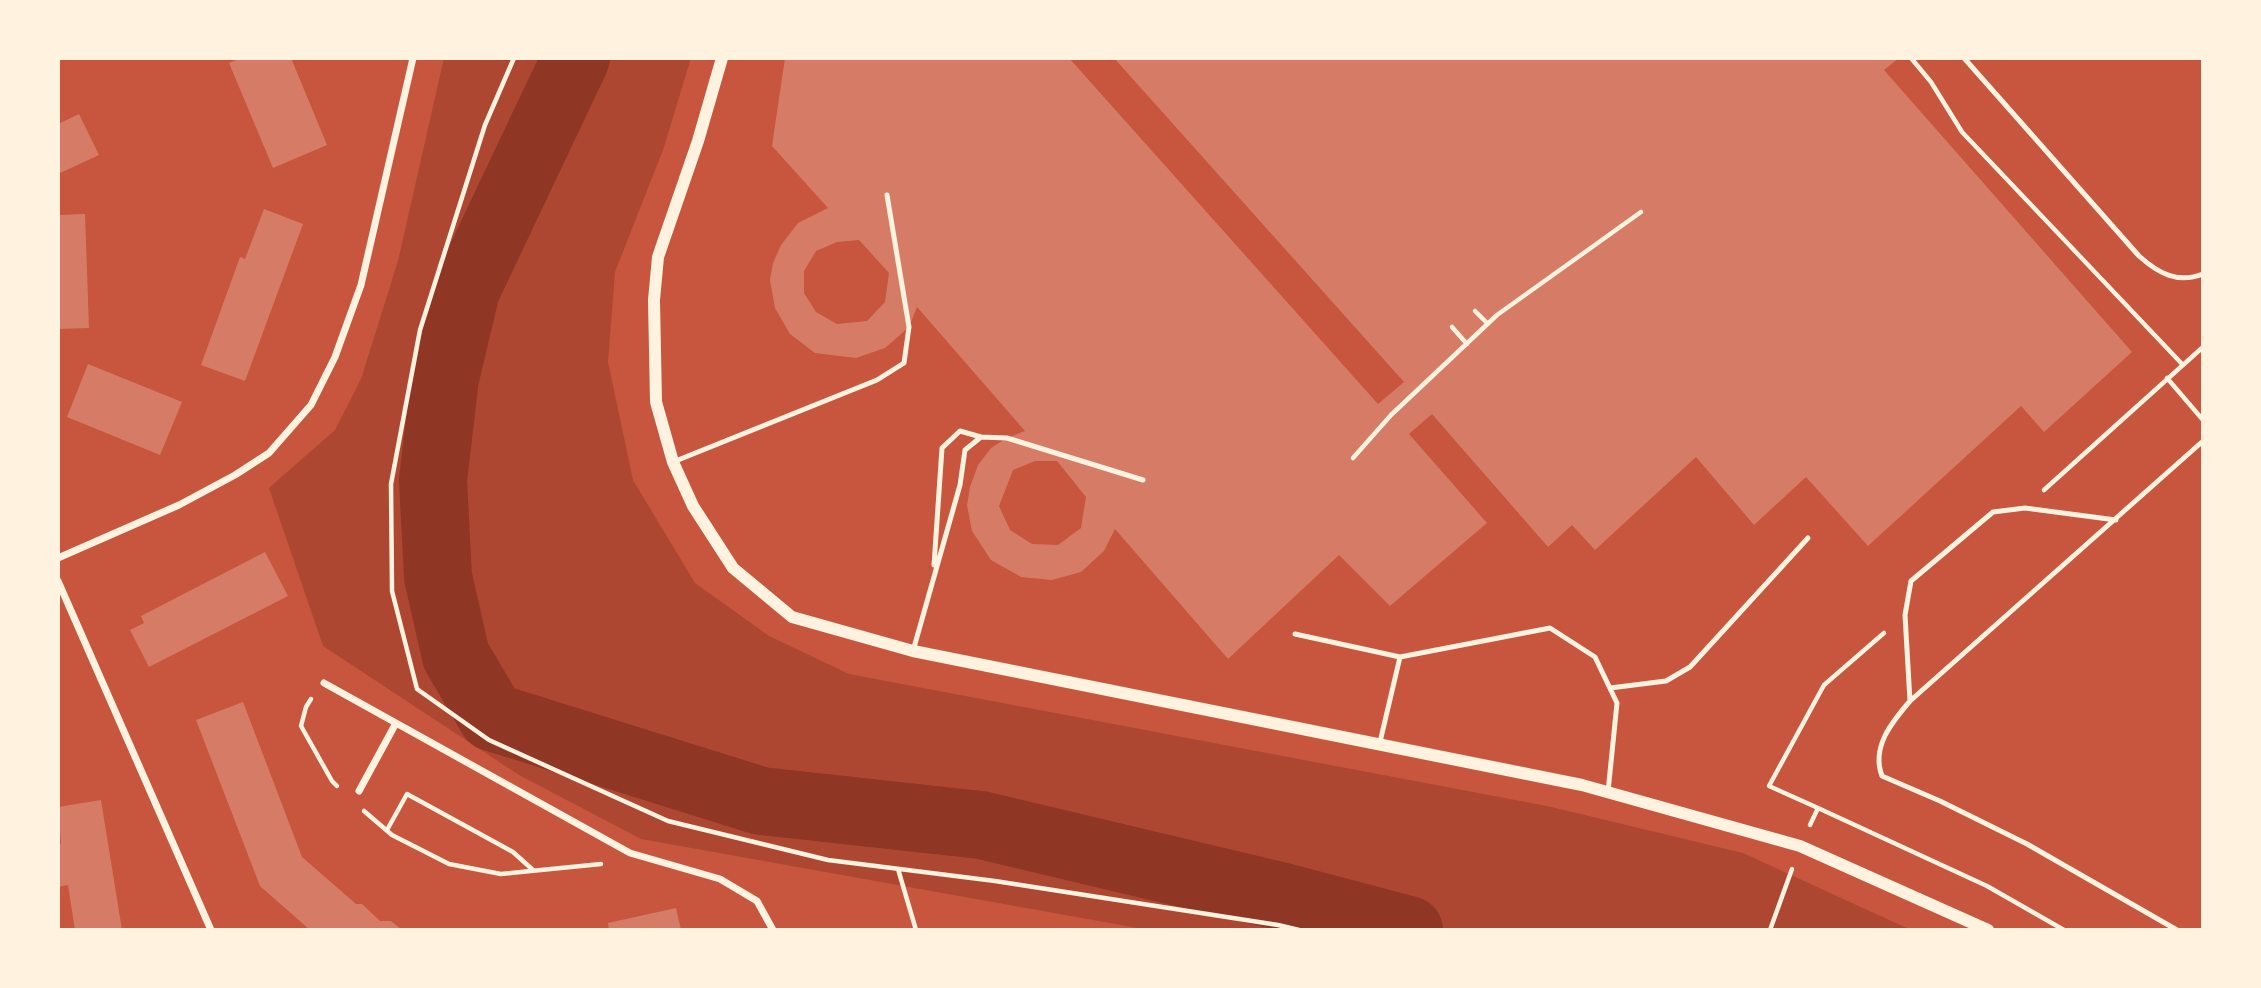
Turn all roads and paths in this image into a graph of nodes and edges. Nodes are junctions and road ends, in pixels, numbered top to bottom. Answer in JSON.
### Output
{"nodes":[{"id":1,"x":413,"y":58,"type":"edge"},
{"id":2,"x":514,"y":58,"type":"edge"},
{"id":3,"x":722,"y":58,"type":"edge"},
{"id":4,"x":1911,"y":58,"type":"edge"},
{"id":5,"x":1964,"y":58,"type":"edge"},
{"id":6,"x":887,"y":195,"type":"dead end"},
{"id":7,"x":1641,"y":212,"type":"dead end"},
{"id":8,"x":2203,"y":274,"type":"edge"},
{"id":9,"x":1475,"y":311,"type":"dead end"},
{"id":10,"x":1488,"y":324,"type":"junction"},
{"id":11,"x":1452,"y":327,"type":"dead end"},
{"id":12,"x":1467,"y":344,"type":"junction"},
{"id":13,"x":2203,"y":347,"type":"edge"},
{"id":14,"x":2183,"y":365,"type":"junction"},
{"id":15,"x":2167,"y":378,"type":"junction"},
{"id":16,"x":2203,"y":420,"type":"edge"},
{"id":17,"x":981,"y":437,"type":"junction"},
{"id":18,"x":2203,"y":441,"type":"edge"},
{"id":19,"x":1353,"y":458,"type":"dead end"},
{"id":20,"x":673,"y":462,"type":"junction"},
{"id":21,"x":1143,"y":480,"type":"dead end"},
{"id":22,"x":2025,"y":508,"type":"junction"},
{"id":23,"x":2116,"y":520,"type":"junction"},
{"id":24,"x":1808,"y":538,"type":"dead end"},
{"id":25,"x":58,"y":558,"type":"edge"},
{"id":26,"x":933,"y":576,"type":"junction"},
{"id":27,"x":58,"y":581,"type":"edge"},
{"id":28,"x":1905,"y":615,"type":"junction"},
{"id":29,"x":1294,"y":634,"type":"dead end"},
{"id":30,"x":912,"y":651,"type":"junction"},
{"id":31,"x":1400,"y":657,"type":"junction"},
{"id":32,"x":324,"y":683,"type":"joint"},
{"id":33,"x":1610,"y":688,"type":"junction"},
{"id":34,"x":1910,"y":701,"type":"junction"},
{"id":35,"x":396,"y":723,"type":"junction"},
{"id":36,"x":1380,"y":745,"type":"junction"},
{"id":37,"x":340,"y":788,"type":"dead end"},
{"id":38,"x":359,"y":791,"type":"dead end"},
{"id":39,"x":1608,"y":792,"type":"junction"},
{"id":40,"x":355,"y":803,"type":"dead end"},
{"id":41,"x":1818,"y":808,"type":"junction"},
{"id":42,"x":387,"y":830,"type":"junction"},
{"id":43,"x":1800,"y":846,"type":"junction"},
{"id":44,"x":622,"y":848,"type":"junction"},
{"id":45,"x":898,"y":869,"type":"junction"},
{"id":46,"x":533,"y":870,"type":"junction"},
{"id":47,"x":211,"y":930,"type":"edge"},
{"id":48,"x":772,"y":930,"type":"edge"},
{"id":49,"x":916,"y":930,"type":"edge"},
{"id":50,"x":1299,"y":930,"type":"edge"},
{"id":51,"x":1770,"y":930,"type":"edge"},
{"id":52,"x":1988,"y":930,"type":"edge"},
{"id":53,"x":2064,"y":930,"type":"edge"},
{"id":54,"x":2177,"y":930,"type":"edge"}],
"edges":[{"from":1,"to":25,"type":"street"},
{"from":2,"to":45,"type":"path"},
{"from":3,"to":20,"type":"street"},
{"from":4,"to":14,"type":"path"},
{"from":5,"to":8,"type":"lane"},
{"from":6,"to":20,"type":"lane"},
{"from":7,"to":10,"type":"path"},
{"from":9,"to":10,"type":"path"},
{"from":10,"to":12,"type":"path"},
{"from":11,"to":12,"type":"path"},
{"from":12,"to":19,"type":"path"},
{"from":13,"to":14,"type":"path"},
{"from":14,"to":15,"type":"path"},
{"from":15,"to":16,"type":"path"},
{"from":15,"to":22,"type":"path"},
{"from":17,"to":21,"type":"lane"},
{"from":17,"to":26,"type":"lane"},
{"from":17,"to":26,"type":"lane"},
{"from":18,"to":23,"type":"lane"},
{"from":20,"to":30,"type":"street"},
{"from":22,"to":23,"type":"lane"},
{"from":22,"to":28,"type":"lane"},
{"from":23,"to":34,"type":"lane"},
{"from":24,"to":33,"type":"lane"},
{"from":26,"to":30,"type":"lane"},
{"from":27,"to":47,"type":"street"},
{"from":28,"to":34,"type":"lane"},
{"from":28,"to":41,"type":"path"},
{"from":29,"to":31,"type":"lane"},
{"from":30,"to":36,"type":"street"},
{"from":31,"to":33,"type":"lane"},
{"from":31,"to":36,"type":"lane"},
{"from":32,"to":35,"type":"street"},
{"from":32,"to":37,"type":"path"},
{"from":33,"to":39,"type":"lane"},
{"from":34,"to":54,"type":"lane"},
{"from":35,"to":38,"type":"street"},
{"from":35,"to":44,"type":"street"},
{"from":36,"to":39,"type":"street"},
{"from":39,"to":43,"type":"street"},
{"from":40,"to":42,"type":"path"},
{"from":41,"to":43,"type":"path"},
{"from":41,"to":53,"type":"path"},
{"from":42,"to":46,"type":"path"},
{"from":42,"to":46,"type":"path"},
{"from":43,"to":51,"type":"path"},
{"from":43,"to":52,"type":"street"},
{"from":44,"to":46,"type":"path"},
{"from":44,"to":48,"type":"street"},
{"from":45,"to":49,"type":"path"},
{"from":45,"to":50,"type":"path"}]}
